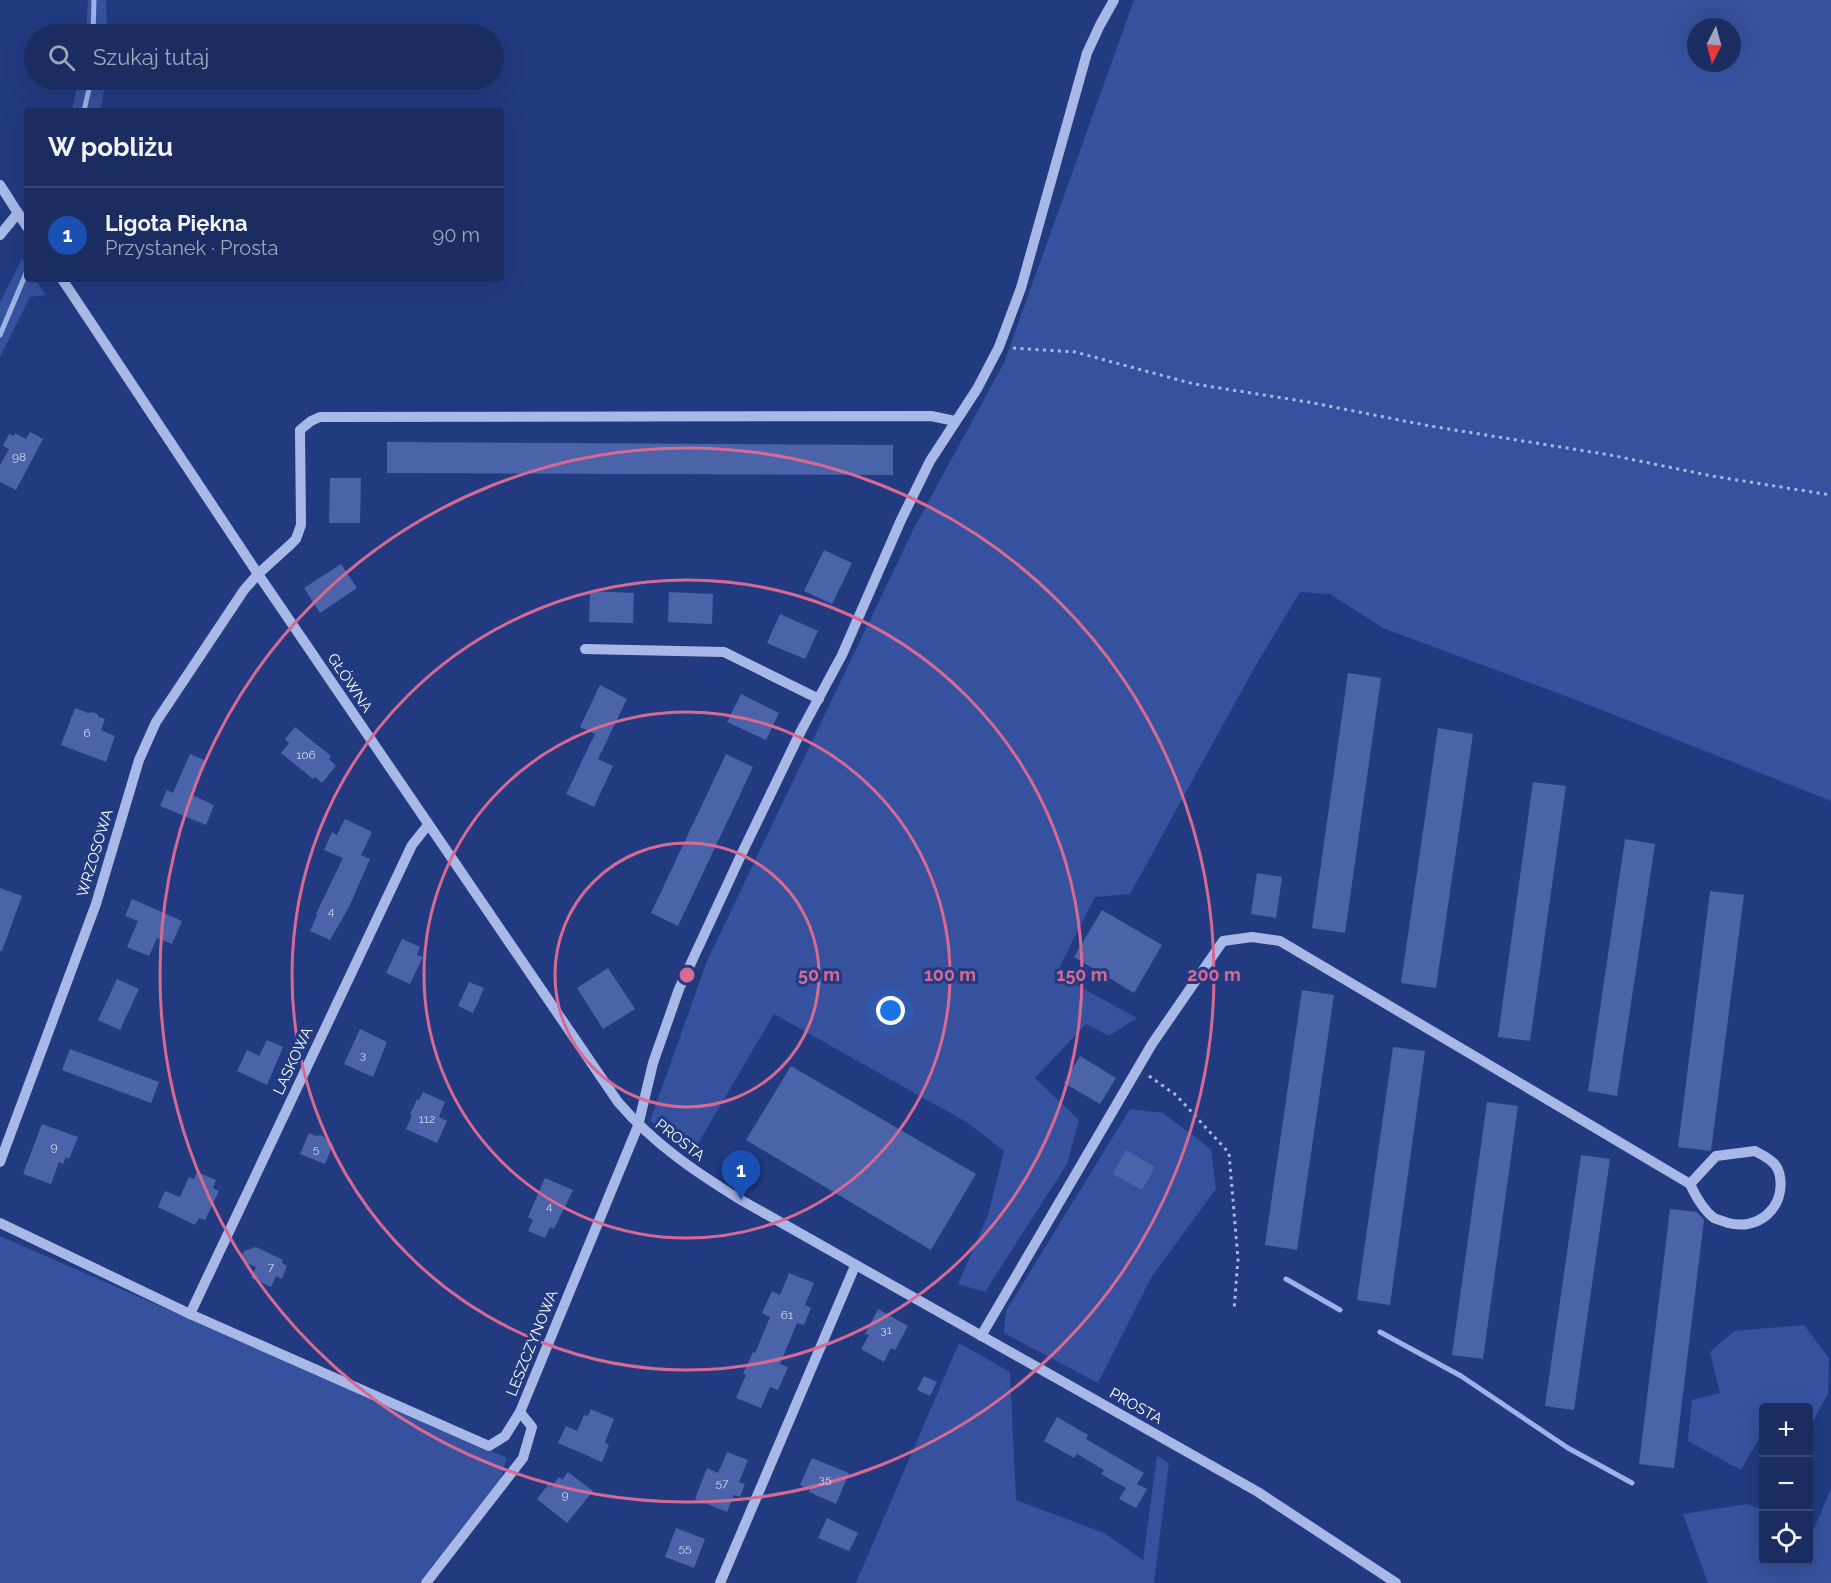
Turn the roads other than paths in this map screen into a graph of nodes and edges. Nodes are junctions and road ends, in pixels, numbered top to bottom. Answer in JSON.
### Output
{"nodes":[{"id":1,"x":1114,"y":0,"type":"edge"},
{"id":2,"x":0,"y":184,"type":"edge"},
{"id":3,"x":18,"y":213,"type":"junction"},
{"id":4,"x":24,"y":222,"type":"edge"},
{"id":5,"x":0,"y":235,"type":"edge"},
{"id":6,"x":64,"y":282,"type":"edge"},
{"id":7,"x":955,"y":421,"type":"junction"},
{"id":8,"x":258,"y":574,"type":"junction"},
{"id":9,"x":585,"y":649,"type":"dead end"},
{"id":10,"x":819,"y":699,"type":"junction"},
{"id":11,"x":429,"y":825,"type":"junction"},
{"id":12,"x":618,"y":1102,"type":"joint"},
{"id":13,"x":638,"y":1126,"type":"junction"},
{"id":14,"x":0,"y":1162,"type":"edge"},
{"id":15,"x":1690,"y":1184,"type":"junction"},
{"id":16,"x":0,"y":1222,"type":"edge"},
{"id":17,"x":855,"y":1266,"type":"junction"},
{"id":18,"x":190,"y":1314,"type":"junction"},
{"id":19,"x":981,"y":1336,"type":"junction"},
{"id":20,"x":520,"y":1412,"type":"junction"},
{"id":21,"x":426,"y":1583,"type":"edge"},
{"id":22,"x":720,"y":1583,"type":"edge"},
{"id":23,"x":1396,"y":1583,"type":"edge"}],
"edges":[{"from":1,"to":7,"type":"street","name":"LESZCZYNOWA"},
{"from":2,"to":3,"type":"street"},
{"from":3,"to":4,"type":"street"},
{"from":3,"to":5,"type":"street"},
{"from":6,"to":8,"type":"street","name":"GŁÓWNA"},
{"from":7,"to":8,"type":"street","name":"WRZOSOWA"},
{"from":7,"to":10,"type":"street","name":"LESZCZYNOWA"},
{"from":8,"to":11,"type":"street","name":"GŁÓWNA"},
{"from":8,"to":14,"type":"street","name":"WRZOSOWA"},
{"from":9,"to":10,"type":"street"},
{"from":10,"to":13,"type":"street","name":"LESZCZYNOWA"},
{"from":11,"to":12,"type":"street","name":"GŁÓWNA"},
{"from":11,"to":18,"type":"street","name":"LASKOWA"},
{"from":12,"to":13,"type":"street","name":"PROSTA"},
{"from":13,"to":17,"type":"street","name":"PROSTA"},
{"from":13,"to":20,"type":"street","name":"LESZCZYNOWA"},
{"from":15,"to":15,"type":"street"},
{"from":15,"to":19,"type":"street"},
{"from":16,"to":18,"type":"street"},
{"from":17,"to":19,"type":"street","name":"PROSTA"},
{"from":17,"to":22,"type":"street"},
{"from":18,"to":20,"type":"street"},
{"from":19,"to":23,"type":"street","name":"PROSTA"},
{"from":20,"to":21,"type":"street","name":"LESZCZYNOWA"}]}
